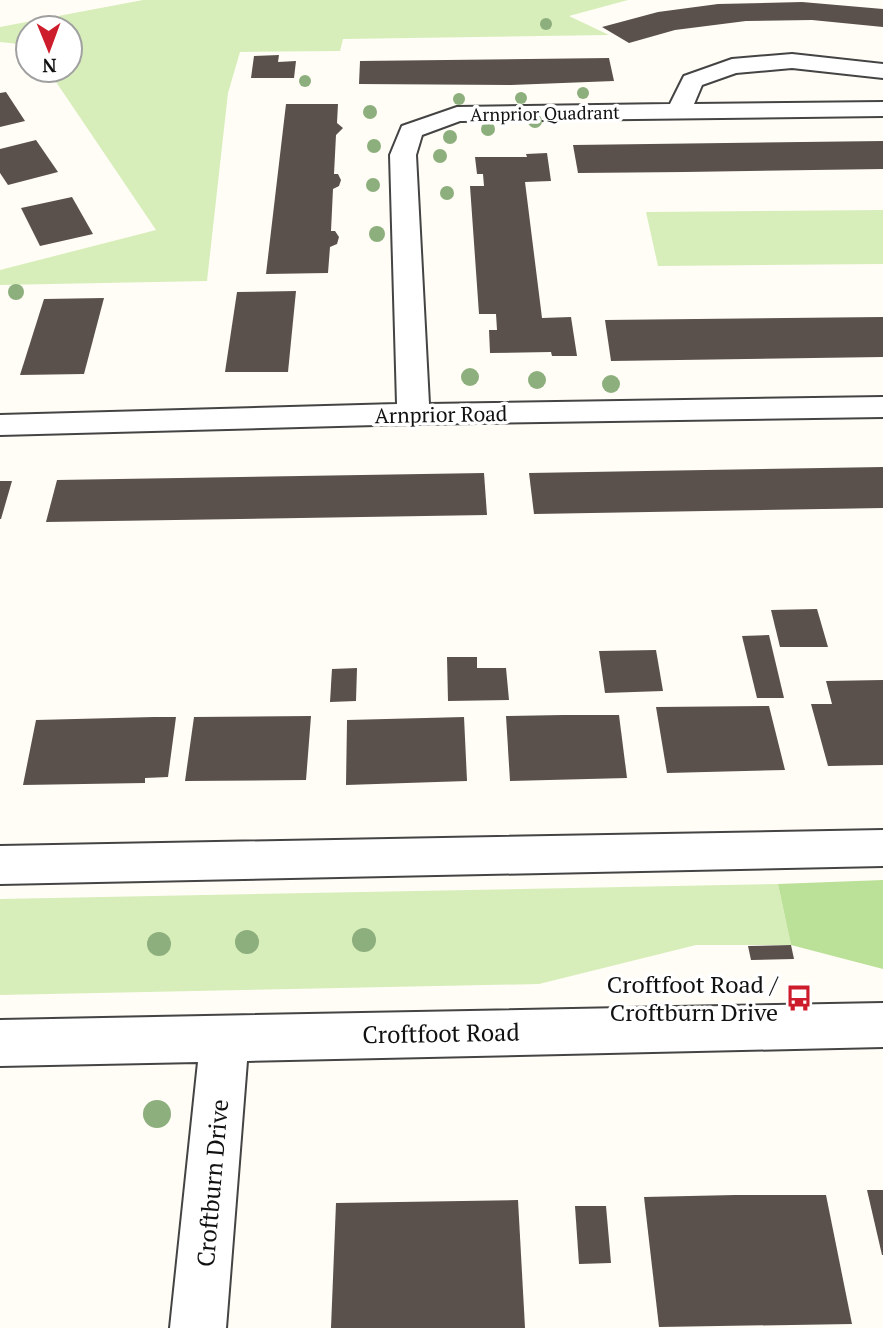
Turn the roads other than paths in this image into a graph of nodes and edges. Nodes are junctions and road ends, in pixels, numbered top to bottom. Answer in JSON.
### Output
{"nodes":[{"id":1,"x":883,"y":71,"type":"edge"},
{"id":2,"x":883,"y":109,"type":"edge"},
{"id":3,"x":679,"y":112,"type":"junction"},
{"id":4,"x":883,"y":407,"type":"edge"},
{"id":5,"x":413,"y":414,"type":"junction"},
{"id":6,"x":0,"y":425,"type":"edge"},
{"id":7,"x":883,"y":848,"type":"edge"},
{"id":8,"x":0,"y":866,"type":"edge"},
{"id":9,"x":883,"y":1026,"type":"edge"},
{"id":10,"x":225,"y":1037,"type":"junction"},
{"id":11,"x":0,"y":1043,"type":"edge"},
{"id":12,"x":198,"y":1328,"type":"edge"}],
"edges":[{"from":1,"to":3,"type":"street"},
{"from":2,"to":3,"type":"street","name":"Arnprior Quadrant"},
{"from":3,"to":5,"type":"street","name":"Arnprior Quadrant"},
{"from":4,"to":5,"type":"street","name":"Arnprior Road"},
{"from":5,"to":6,"type":"street","name":"Arnprior Road"},
{"from":7,"to":8,"type":"street"},
{"from":9,"to":10,"type":"street","name":"Croftfoot Road"},
{"from":10,"to":11,"type":"street","name":"Croftfoot Road"},
{"from":10,"to":12,"type":"street","name":"Croftburn Drive"}]}
